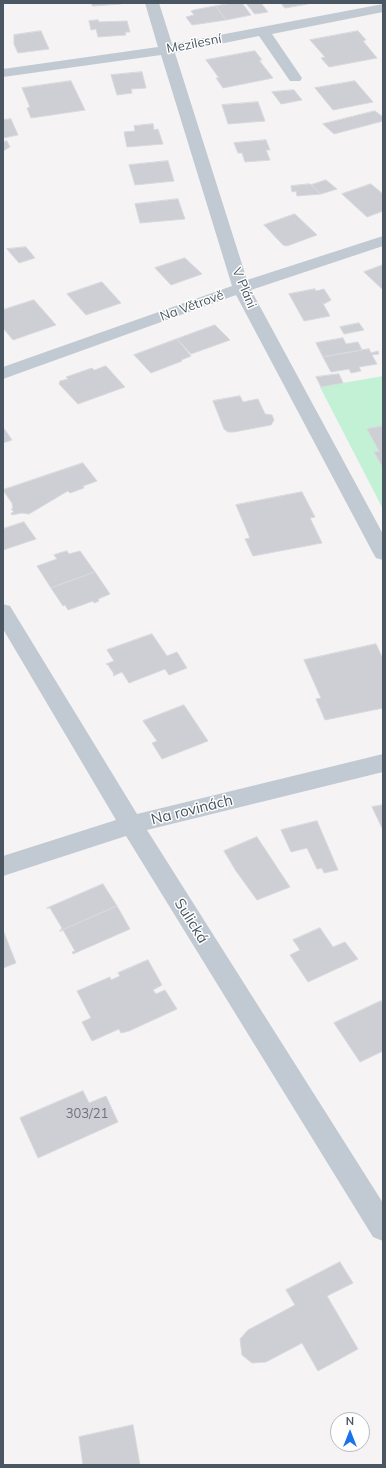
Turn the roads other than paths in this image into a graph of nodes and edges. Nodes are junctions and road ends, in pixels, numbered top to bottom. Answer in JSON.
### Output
{"nodes":[{"id":1,"x":152,"y":3,"type":"edge"},
{"id":2,"x":383,"y":8,"type":"edge"},
{"id":3,"x":263,"y":31,"type":"junction"},
{"id":4,"x":166,"y":50,"type":"junction"},
{"id":5,"x":3,"y":73,"type":"edge"},
{"id":6,"x":295,"y":78,"type":"dead end"},
{"id":7,"x":383,"y":242,"type":"edge"},
{"id":8,"x":241,"y":288,"type":"junction"},
{"id":9,"x":3,"y":373,"type":"edge"},
{"id":10,"x":383,"y":552,"type":"edge"},
{"id":11,"x":3,"y":611,"type":"edge"},
{"id":12,"x":383,"y":763,"type":"edge"},
{"id":13,"x":132,"y":825,"type":"junction"},
{"id":14,"x":3,"y":866,"type":"edge"},
{"id":15,"x":383,"y":1228,"type":"edge"}],
"edges":[{"from":1,"to":4,"type":"street","name":"V Pláni"},
{"from":2,"to":3,"type":"street","name":"Mezilesní"},
{"from":3,"to":4,"type":"street","name":"Mezilesní"},
{"from":3,"to":6,"type":"street"},
{"from":4,"to":5,"type":"street","name":"Mezilesní"},
{"from":4,"to":8,"type":"street","name":"V Pláni"},
{"from":7,"to":8,"type":"street","name":"Na Větrově"},
{"from":8,"to":9,"type":"street","name":"Na Větrově"},
{"from":8,"to":10,"type":"street","name":"V Pláni"},
{"from":11,"to":13,"type":"street","name":"Sulická"},
{"from":12,"to":13,"type":"street","name":"Na rovinách"},
{"from":13,"to":14,"type":"street","name":"Na rovinách"},
{"from":13,"to":15,"type":"street","name":"Sulická"}]}
